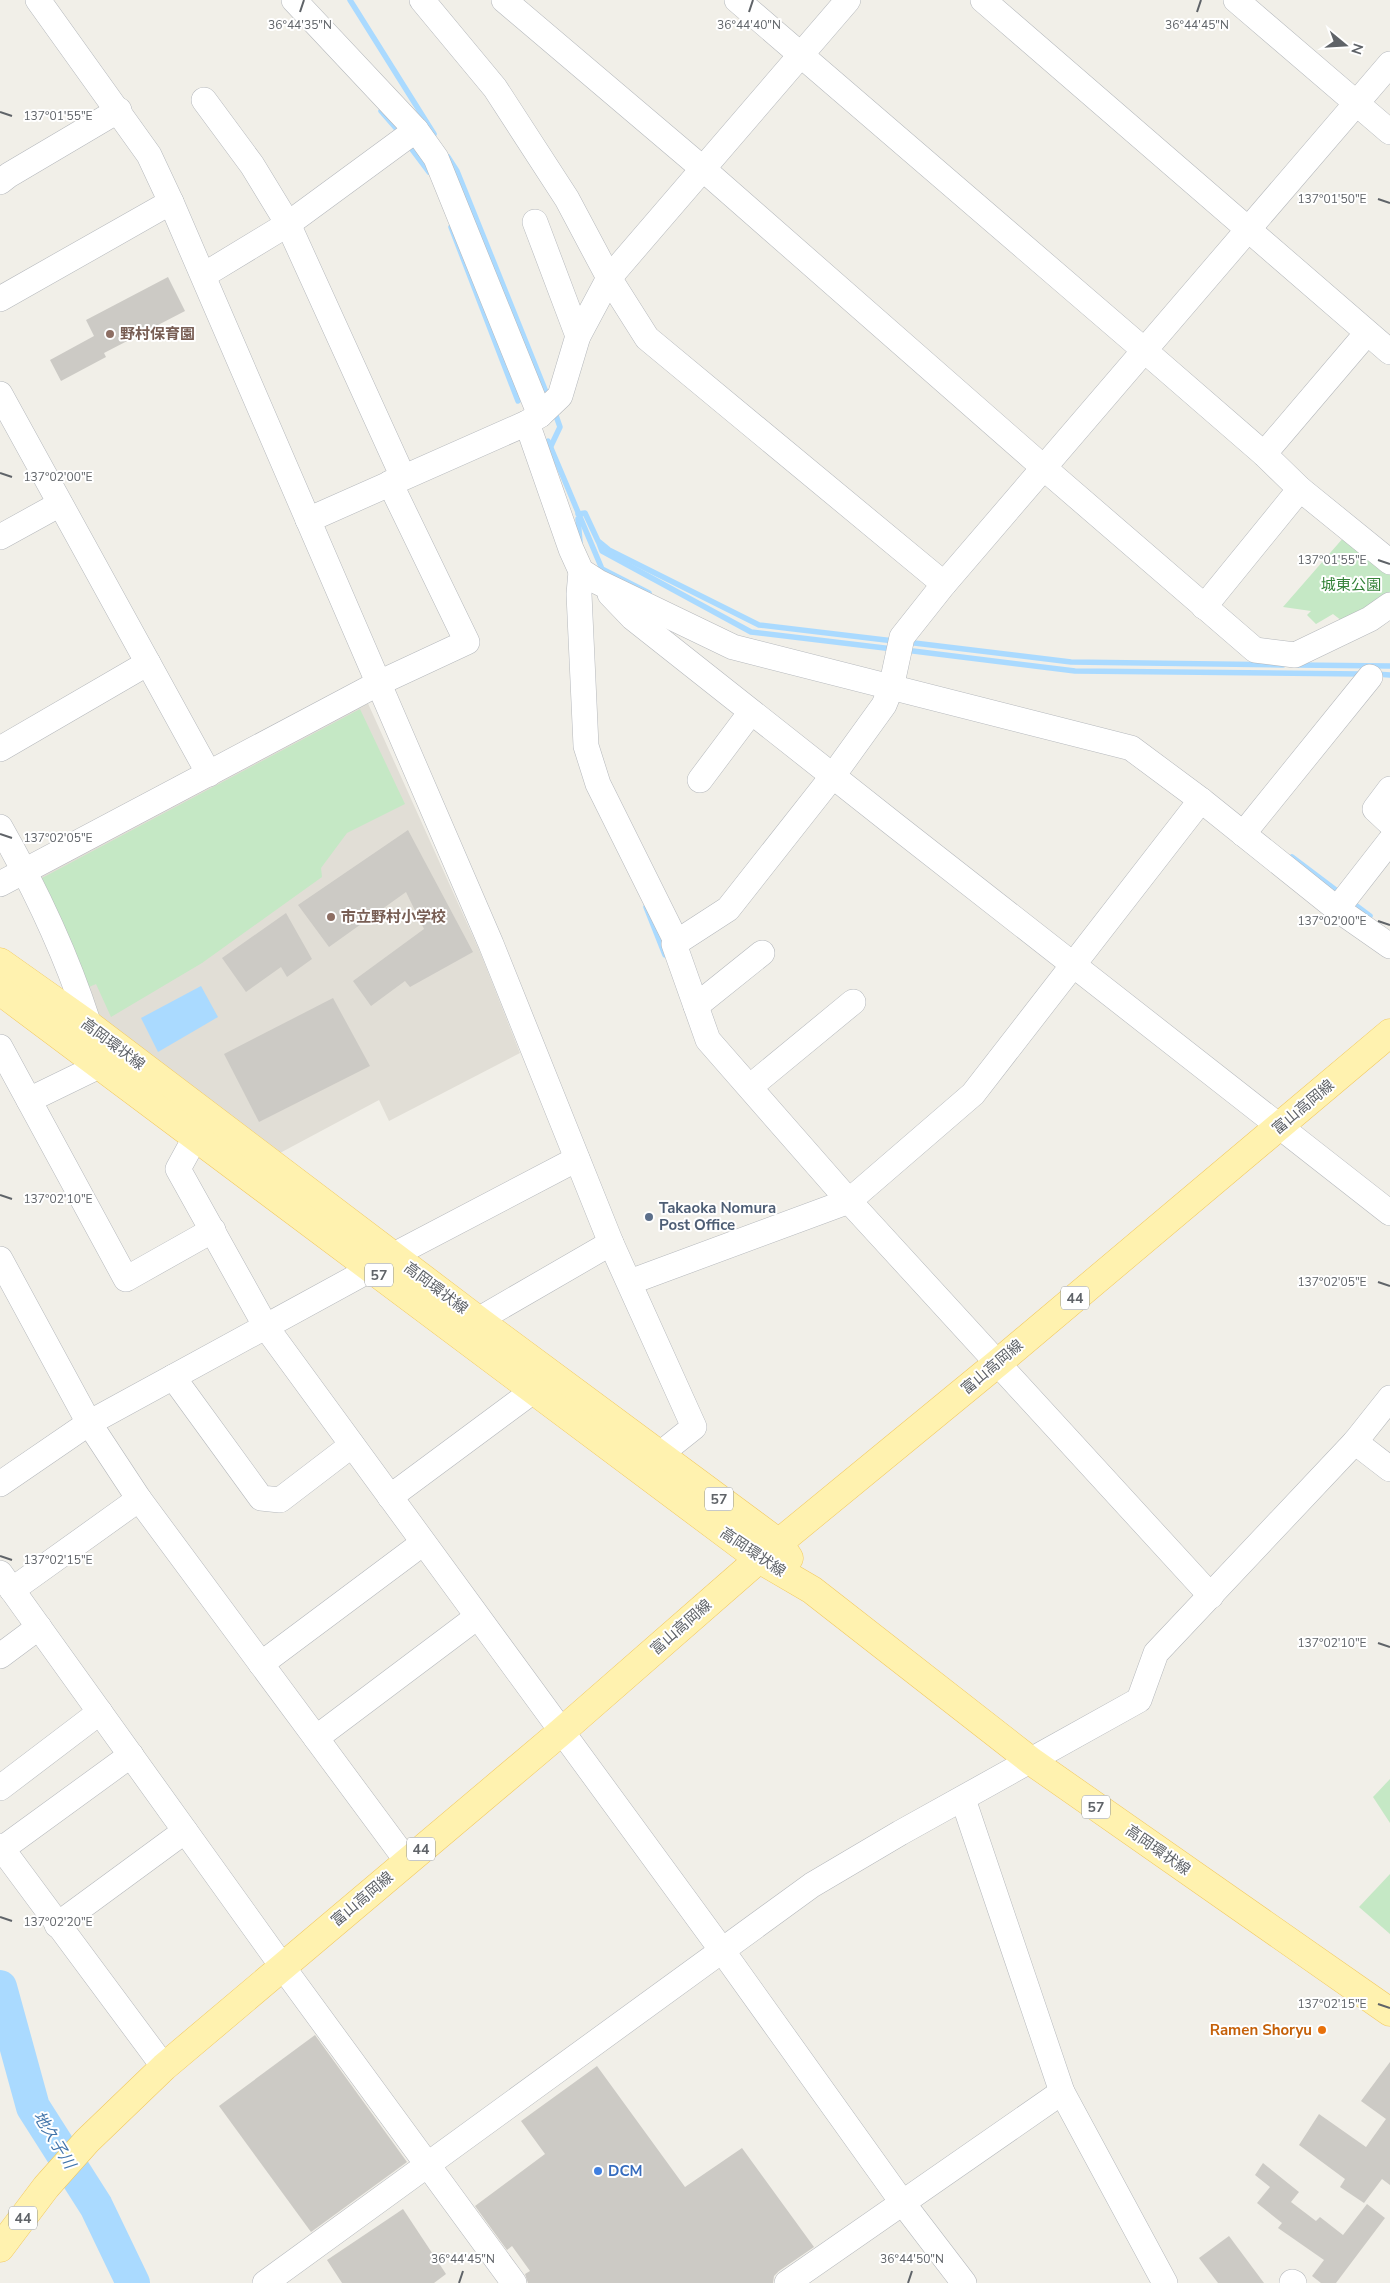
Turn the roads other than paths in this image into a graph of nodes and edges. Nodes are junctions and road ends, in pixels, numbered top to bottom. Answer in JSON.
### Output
{"nodes":[{"id":1,"x":38,"y":0,"type":"edge"},
{"id":2,"x":294,"y":0,"type":"edge"},
{"id":3,"x":422,"y":0,"type":"edge"},
{"id":4,"x":504,"y":0,"type":"edge"},
{"id":5,"x":736,"y":0,"type":"edge"},
{"id":6,"x":848,"y":0,"type":"edge"},
{"id":7,"x":983,"y":0,"type":"edge"},
{"id":8,"x":1236,"y":0,"type":"edge"},
{"id":9,"x":800,"y":56,"type":"junction"},
{"id":10,"x":1390,"y":64,"type":"edge"},
{"id":11,"x":204,"y":100,"type":"dead end"},
{"id":12,"x":1356,"y":102,"type":"junction"},
{"id":13,"x":119,"y":110,"type":"junction"},
{"id":14,"x":1390,"y":132,"type":"edge"},
{"id":15,"x":407,"y":137,"type":"junction"},
{"id":16,"x":702,"y":168,"type":"junction"},
{"id":17,"x":0,"y":182,"type":"edge"},
{"id":18,"x":171,"y":202,"type":"junction"},
{"id":19,"x":535,"y":222,"type":"dead end"},
{"id":20,"x":288,"y":224,"type":"junction"},
{"id":21,"x":1248,"y":229,"type":"junction"},
{"id":22,"x":204,"y":275,"type":"junction"},
{"id":23,"x":609,"y":278,"type":"junction"},
{"id":24,"x":0,"y":299,"type":"edge"},
{"id":25,"x":1367,"y":332,"type":"junction"},
{"id":26,"x":578,"y":336,"type":"junction"},
{"id":27,"x":1144,"y":350,"type":"junction"},
{"id":28,"x":1390,"y":352,"type":"edge"},
{"id":29,"x":4,"y":410,"type":"edge"},
{"id":30,"x":534,"y":419,"type":"junction"},
{"id":31,"x":1264,"y":454,"type":"junction"},
{"id":32,"x":1044,"y":468,"type":"junction"},
{"id":33,"x":397,"y":480,"type":"junction"},
{"id":34,"x":1300,"y":490,"type":"junction"},
{"id":35,"x":60,"y":504,"type":"junction"},
{"id":36,"x":308,"y":520,"type":"junction"},
{"id":37,"x":0,"y":537,"type":"edge"},
{"id":38,"x":1386,"y":550,"type":"edge"},
{"id":39,"x":589,"y":576,"type":"junction"},
{"id":40,"x":944,"y":584,"type":"junction"},
{"id":41,"x":1390,"y":604,"type":"edge"},
{"id":42,"x":1204,"y":607,"type":"junction"},
{"id":43,"x":148,"y":663,"type":"junction"},
{"id":44,"x":896,"y":667,"type":"junction"},
{"id":45,"x":1370,"y":678,"type":"dead end"},
{"id":46,"x":380,"y":683,"type":"junction"},
{"id":47,"x":751,"y":712,"type":"junction"},
{"id":48,"x":0,"y":749,"type":"edge"},
{"id":49,"x":208,"y":774,"type":"junction"},
{"id":50,"x":832,"y":777,"type":"junction"},
{"id":51,"x":700,"y":780,"type":"dead end"},
{"id":52,"x":1390,"y":789,"type":"edge"},
{"id":53,"x":1200,"y":800,"type":"junction"},
{"id":54,"x":1390,"y":823,"type":"edge"},
{"id":55,"x":0,"y":828,"type":"edge"},
{"id":56,"x":1243,"y":834,"type":"junction"},
{"id":57,"x":1390,"y":841,"type":"edge"},
{"id":58,"x":25,"y":871,"type":"junction"},
{"id":59,"x":0,"y":884,"type":"edge"},
{"id":60,"x":1343,"y":903,"type":"junction"},
{"id":61,"x":677,"y":943,"type":"junction"},
{"id":62,"x":1390,"y":946,"type":"edge"},
{"id":63,"x":762,"y":953,"type":"dead end"},
{"id":64,"x":0,"y":962,"type":"edge"},
{"id":65,"x":1075,"y":964,"type":"junction"},
{"id":66,"x":0,"y":991,"type":"edge"},
{"id":67,"x":853,"y":1002,"type":"dead end"},
{"id":68,"x":696,"y":1006,"type":"junction"},
{"id":69,"x":89,"y":1025,"type":"junction"},
{"id":70,"x":1390,"y":1033,"type":"edge"},
{"id":71,"x":0,"y":1046,"type":"edge"},
{"id":72,"x":101,"y":1065,"type":"junction"},
{"id":73,"x":751,"y":1086,"type":"junction"},
{"id":74,"x":29,"y":1100,"type":"junction"},
{"id":75,"x":1280,"y":1126,"type":"junction"},
{"id":76,"x":196,"y":1136,"type":"junction"},
{"id":77,"x":577,"y":1159,"type":"junction"},
{"id":78,"x":844,"y":1203,"type":"junction"},
{"id":79,"x":1390,"y":1213,"type":"edge"},
{"id":80,"x":213,"y":1230,"type":"junction"},
{"id":81,"x":611,"y":1243,"type":"junction"},
{"id":82,"x":0,"y":1259,"type":"edge"},
{"id":83,"x":382,"y":1262,"type":"junction"},
{"id":84,"x":630,"y":1282,"type":"junction"},
{"id":85,"x":266,"y":1327,"type":"junction"},
{"id":86,"x":472,"y":1330,"type":"junction"},
{"id":87,"x":999,"y":1362,"type":"junction"},
{"id":88,"x":173,"y":1378,"type":"junction"},
{"id":89,"x":532,"y":1390,"type":"junction"},
{"id":90,"x":1390,"y":1398,"type":"edge"},
{"id":91,"x":89,"y":1423,"type":"junction"},
{"id":92,"x":1355,"y":1442,"type":"junction"},
{"id":93,"x":352,"y":1445,"type":"junction"},
{"id":94,"x":659,"y":1456,"type":"junction"},
{"id":95,"x":1390,"y":1469,"type":"edge"},
{"id":96,"x":0,"y":1484,"type":"edge"},
{"id":97,"x":390,"y":1497,"type":"junction"},
{"id":98,"x":139,"y":1499,"type":"junction"},
{"id":99,"x":423,"y":1543,"type":"junction"},
{"id":100,"x":769,"y":1551,"type":"junction"},
{"id":101,"x":6,"y":1581,"type":"edge"},
{"id":102,"x":1211,"y":1596,"type":"junction"},
{"id":103,"x":477,"y":1617,"type":"junction"},
{"id":104,"x":39,"y":1627,"type":"junction"},
{"id":105,"x":0,"y":1656,"type":"edge"},
{"id":106,"x":261,"y":1664,"type":"junction"},
{"id":107,"x":100,"y":1712,"type":"junction"},
{"id":108,"x":561,"y":1732,"type":"junction"},
{"id":109,"x":316,"y":1738,"type":"junction"},
{"id":110,"x":131,"y":1755,"type":"junction"},
{"id":111,"x":1031,"y":1761,"type":"junction"},
{"id":112,"x":0,"y":1788,"type":"edge"},
{"id":113,"x":963,"y":1799,"type":"junction"},
{"id":114,"x":185,"y":1831,"type":"junction"},
{"id":115,"x":1,"y":1848,"type":"edge"},
{"id":116,"x":407,"y":1861,"type":"junction"},
{"id":117,"x":57,"y":1924,"type":"junction"},
{"id":118,"x":721,"y":1949,"type":"junction"},
{"id":119,"x":282,"y":1966,"type":"junction"},
{"id":120,"x":1390,"y":2012,"type":"edge"},
{"id":121,"x":164,"y":2067,"type":"junction"},
{"id":122,"x":1062,"y":2092,"type":"junction"},
{"id":123,"x":427,"y":2164,"type":"junction"},
{"id":124,"x":902,"y":2202,"type":"junction"},
{"id":125,"x":0,"y":2248,"type":"edge"},
{"id":126,"x":265,"y":2283,"type":"edge"},
{"id":127,"x":514,"y":2283,"type":"edge"},
{"id":128,"x":788,"y":2283,"type":"edge"},
{"id":129,"x":964,"y":2283,"type":"edge"},
{"id":130,"x":1165,"y":2283,"type":"edge"}],
"edges":[{"from":1,"to":13,"type":"street"},
{"from":2,"to":15,"type":"street"},
{"from":3,"to":23,"type":"street"},
{"from":4,"to":16,"type":"street"},
{"from":5,"to":9,"type":"street"},
{"from":6,"to":9,"type":"street"},
{"from":7,"to":21,"type":"street"},
{"from":8,"to":12,"type":"street"},
{"from":9,"to":16,"type":"street"},
{"from":9,"to":27,"type":"street"},
{"from":10,"to":12,"type":"street"},
{"from":11,"to":20,"type":"street"},
{"from":12,"to":14,"type":"street"},
{"from":12,"to":21,"type":"street"},
{"from":13,"to":17,"type":"street"},
{"from":13,"to":18,"type":"street"},
{"from":15,"to":20,"type":"street"},
{"from":15,"to":30,"type":"street"},
{"from":16,"to":23,"type":"street"},
{"from":16,"to":32,"type":"street"},
{"from":18,"to":22,"type":"street"},
{"from":18,"to":24,"type":"street"},
{"from":19,"to":26,"type":"street"},
{"from":20,"to":22,"type":"street"},
{"from":20,"to":33,"type":"street"},
{"from":21,"to":25,"type":"street"},
{"from":21,"to":27,"type":"street"},
{"from":22,"to":36,"type":"street"},
{"from":23,"to":26,"type":"street"},
{"from":23,"to":40,"type":"street"},
{"from":25,"to":28,"type":"street"},
{"from":25,"to":31,"type":"street"},
{"from":26,"to":30,"type":"street"},
{"from":27,"to":31,"type":"street"},
{"from":27,"to":32,"type":"street"},
{"from":29,"to":35,"type":"street"},
{"from":30,"to":33,"type":"street"},
{"from":30,"to":39,"type":"street"},
{"from":31,"to":34,"type":"street"},
{"from":32,"to":40,"type":"street"},
{"from":32,"to":42,"type":"street"},
{"from":33,"to":36,"type":"street"},
{"from":33,"to":46,"type":"street"},
{"from":34,"to":38,"type":"street"},
{"from":34,"to":42,"type":"street"},
{"from":35,"to":37,"type":"street"},
{"from":35,"to":43,"type":"street"},
{"from":36,"to":46,"type":"street"},
{"from":39,"to":44,"type":"street"},
{"from":39,"to":47,"type":"street"},
{"from":39,"to":61,"type":"street"},
{"from":40,"to":44,"type":"street"},
{"from":41,"to":42,"type":"street"},
{"from":43,"to":48,"type":"street"},
{"from":43,"to":49,"type":"street"},
{"from":44,"to":50,"type":"street"},
{"from":44,"to":53,"type":"street"},
{"from":45,"to":56,"type":"street"},
{"from":46,"to":49,"type":"street"},
{"from":46,"to":77,"type":"street"},
{"from":47,"to":50,"type":"street"},
{"from":47,"to":51,"type":"street"},
{"from":49,"to":58,"type":"street"},
{"from":50,"to":61,"type":"street"},
{"from":50,"to":65,"type":"street"},
{"from":52,"to":54,"type":"street"},
{"from":53,"to":56,"type":"street"},
{"from":53,"to":65,"type":"street"},
{"from":55,"to":58,"type":"street"},
{"from":56,"to":60,"type":"street"},
{"from":57,"to":60,"type":"street"},
{"from":58,"to":59,"type":"street"},
{"from":58,"to":69,"type":"street"},
{"from":60,"to":62,"type":"street"},
{"from":61,"to":68,"type":"street"},
{"from":63,"to":68,"type":"street"},
{"from":64,"to":69,"type":"main road","name":"高岡環状線","number":"57"},
{"from":65,"to":75,"type":"street"},
{"from":65,"to":78,"type":"street"},
{"from":66,"to":72,"type":"main road","name":"高岡環状線","number":"57"},
{"from":67,"to":73,"type":"street"},
{"from":68,"to":73,"type":"street"},
{"from":69,"to":83,"type":"main road","name":"高岡環状線","number":"57"},
{"from":70,"to":75,"type":"main road","name":"富山高岡線","number":"44"},
{"from":71,"to":74,"type":"street"},
{"from":72,"to":74,"type":"street"},
{"from":72,"to":76,"type":"main road","name":"高岡環状線","number":"57"},
{"from":73,"to":78,"type":"street"},
{"from":74,"to":80,"type":"street"},
{"from":75,"to":79,"type":"street"},
{"from":75,"to":87,"type":"main road","name":"富山高岡線","number":"44"},
{"from":76,"to":80,"type":"street"},
{"from":76,"to":83,"type":"main road","name":"高岡環状線","number":"57"},
{"from":77,"to":81,"type":"street"},
{"from":77,"to":83,"type":"street"},
{"from":78,"to":84,"type":"street"},
{"from":78,"to":87,"type":"street"},
{"from":80,"to":85,"type":"street"},
{"from":81,"to":84,"type":"street"},
{"from":81,"to":86,"type":"street"},
{"from":82,"to":91,"type":"street"},
{"from":83,"to":85,"type":"street"},
{"from":83,"to":86,"type":"main road","name":"高岡環状線","number":"57"},
{"from":84,"to":94,"type":"street"},
{"from":85,"to":88,"type":"street"},
{"from":85,"to":93,"type":"street"},
{"from":86,"to":89,"type":"main road","name":"高岡環状線","number":"57"},
{"from":86,"to":94,"type":"main road","name":"高岡環状線","number":"57"},
{"from":87,"to":100,"type":"main road","name":"富山高岡線","number":"44"},
{"from":87,"to":102,"type":"street"},
{"from":88,"to":91,"type":"street"},
{"from":88,"to":93,"type":"street"},
{"from":89,"to":97,"type":"street"},
{"from":89,"to":100,"type":"main road","name":"高岡環状線","number":"57"},
{"from":90,"to":92,"type":"street"},
{"from":91,"to":96,"type":"street"},
{"from":91,"to":98,"type":"street"},
{"from":92,"to":95,"type":"street"},
{"from":92,"to":102,"type":"street"},
{"from":93,"to":97,"type":"street"},
{"from":94,"to":100,"type":"main road","name":"高岡環状線","number":"57"},
{"from":97,"to":99,"type":"street"},
{"from":98,"to":101,"type":"street"},
{"from":98,"to":106,"type":"street"},
{"from":99,"to":103,"type":"street"},
{"from":99,"to":106,"type":"street"},
{"from":100,"to":108,"type":"main road","name":"富山高岡線","number":"44"},
{"from":100,"to":111,"type":"main road","name":"高岡環状線","number":"57"},
{"from":101,"to":104,"type":"street"},
{"from":102,"to":111,"type":"street"},
{"from":103,"to":108,"type":"street"},
{"from":103,"to":109,"type":"street"},
{"from":104,"to":105,"type":"street"},
{"from":104,"to":107,"type":"street"},
{"from":106,"to":109,"type":"street"},
{"from":107,"to":110,"type":"street"},
{"from":107,"to":112,"type":"street"},
{"from":108,"to":116,"type":"main road","name":"富山高岡線","number":"44"},
{"from":108,"to":118,"type":"street"},
{"from":109,"to":116,"type":"street"},
{"from":110,"to":114,"type":"street"},
{"from":110,"to":115,"type":"street"},
{"from":111,"to":113,"type":"street"},
{"from":111,"to":120,"type":"main road","name":"高岡環状線","number":"57"},
{"from":113,"to":118,"type":"street"},
{"from":113,"to":122,"type":"street"},
{"from":114,"to":117,"type":"street"},
{"from":114,"to":119,"type":"street"},
{"from":115,"to":117,"type":"street"},
{"from":116,"to":119,"type":"main road","name":"富山高岡線","number":"44"},
{"from":117,"to":121,"type":"street"},
{"from":118,"to":123,"type":"street"},
{"from":118,"to":124,"type":"street"},
{"from":119,"to":121,"type":"main road","name":"富山高岡線","number":"44"},
{"from":119,"to":123,"type":"street"},
{"from":121,"to":125,"type":"main road","name":"富山高岡線","number":"44"},
{"from":122,"to":124,"type":"street"},
{"from":122,"to":130,"type":"street"},
{"from":123,"to":126,"type":"street"},
{"from":123,"to":127,"type":"street"},
{"from":124,"to":128,"type":"street"},
{"from":124,"to":129,"type":"street"}]}
